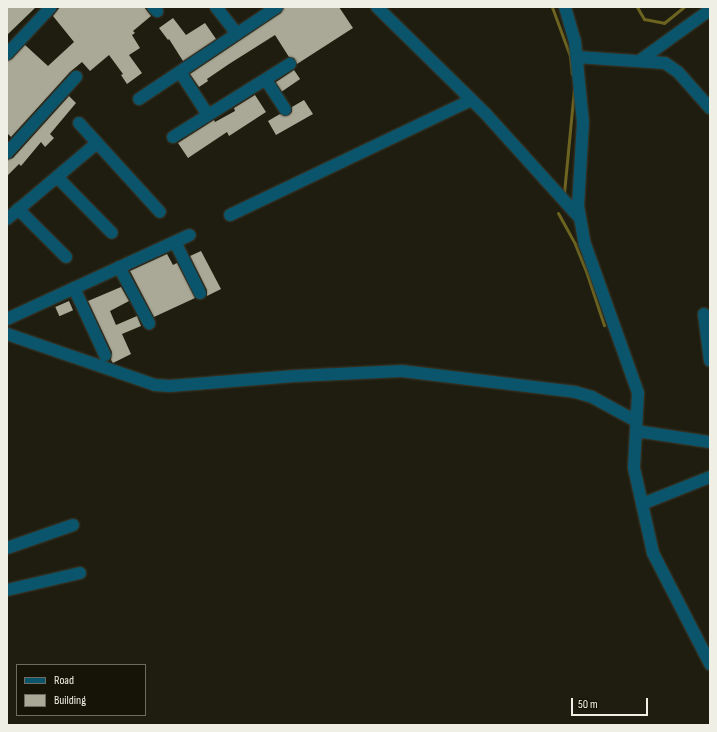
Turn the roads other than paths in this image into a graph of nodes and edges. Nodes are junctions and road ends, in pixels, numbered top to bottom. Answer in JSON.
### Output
{"nodes":[{"id":1,"x":51,"y":7,"type":"edge"},
{"id":2,"x":216,"y":7,"type":"edge"},
{"id":3,"x":277,"y":7,"type":"edge"},
{"id":4,"x":377,"y":7,"type":"edge"},
{"id":5,"x":564,"y":7,"type":"edge"},
{"id":6,"x":710,"y":10,"type":"edge"},
{"id":7,"x":237,"y":34,"type":"junction"},
{"id":8,"x":7,"y":54,"type":"edge"},
{"id":9,"x":577,"y":57,"type":"junction"},
{"id":10,"x":639,"y":61,"type":"junction"},
{"id":11,"x":290,"y":64,"type":"dead end"},
{"id":12,"x":180,"y":72,"type":"junction"},
{"id":13,"x":76,"y":77,"type":"dead end"},
{"id":14,"x":266,"y":80,"type":"junction"},
{"id":15,"x":139,"y":99,"type":"dead end"},
{"id":16,"x":471,"y":100,"type":"junction"},
{"id":17,"x":710,"y":108,"type":"edge"},
{"id":18,"x":284,"y":109,"type":"dead end"},
{"id":19,"x":208,"y":115,"type":"junction"},
{"id":20,"x":79,"y":123,"type":"dead end"},
{"id":21,"x":173,"y":137,"type":"dead end"},
{"id":22,"x":97,"y":143,"type":"junction"},
{"id":23,"x":9,"y":146,"type":"edge"},
{"id":24,"x":57,"y":177,"type":"junction"},
{"id":25,"x":18,"y":209,"type":"junction"},
{"id":26,"x":160,"y":212,"type":"dead end"},
{"id":27,"x":230,"y":215,"type":"dead end"},
{"id":28,"x":580,"y":218,"type":"junction"},
{"id":29,"x":7,"y":219,"type":"edge"},
{"id":30,"x":112,"y":233,"type":"dead end"},
{"id":31,"x":190,"y":235,"type":"dead end"},
{"id":32,"x":174,"y":242,"type":"junction"},
{"id":33,"x":66,"y":257,"type":"dead end"},
{"id":34,"x":119,"y":267,"type":"junction"},
{"id":35,"x":74,"y":288,"type":"junction"},
{"id":36,"x":200,"y":293,"type":"dead end"},
{"id":37,"x":704,"y":314,"type":"dead end"},
{"id":38,"x":7,"y":319,"type":"edge"},
{"id":39,"x":149,"y":323,"type":"dead end"},
{"id":40,"x":7,"y":334,"type":"edge"},
{"id":41,"x":105,"y":355,"type":"dead end"},
{"id":42,"x":710,"y":356,"type":"edge"},
{"id":43,"x":636,"y":426,"type":"junction"},
{"id":44,"x":710,"y":442,"type":"edge"},
{"id":45,"x":710,"y":477,"type":"edge"},
{"id":46,"x":642,"y":504,"type":"junction"},
{"id":47,"x":73,"y":525,"type":"dead end"},
{"id":48,"x":7,"y":548,"type":"edge"},
{"id":49,"x":80,"y":573,"type":"dead end"},
{"id":50,"x":7,"y":590,"type":"edge"},
{"id":51,"x":710,"y":664,"type":"edge"}],
"edges":[{"from":1,"to":8,"type":"street"},
{"from":2,"to":7,"type":"street"},
{"from":3,"to":7,"type":"street"},
{"from":4,"to":16,"type":"street"},
{"from":5,"to":9,"type":"street"},
{"from":6,"to":10,"type":"street"},
{"from":7,"to":12,"type":"street"},
{"from":9,"to":10,"type":"street"},
{"from":9,"to":28,"type":"street"},
{"from":10,"to":17,"type":"street"},
{"from":11,"to":14,"type":"street"},
{"from":12,"to":15,"type":"street"},
{"from":12,"to":19,"type":"street"},
{"from":13,"to":23,"type":"street"},
{"from":14,"to":18,"type":"street"},
{"from":14,"to":19,"type":"street"},
{"from":16,"to":27,"type":"street"},
{"from":16,"to":28,"type":"street"},
{"from":19,"to":21,"type":"street"},
{"from":20,"to":22,"type":"street"},
{"from":22,"to":24,"type":"street"},
{"from":22,"to":26,"type":"street"},
{"from":24,"to":25,"type":"street"},
{"from":24,"to":30,"type":"street"},
{"from":25,"to":29,"type":"street"},
{"from":25,"to":33,"type":"street"},
{"from":28,"to":43,"type":"street"},
{"from":31,"to":32,"type":"street"},
{"from":32,"to":34,"type":"street"},
{"from":32,"to":36,"type":"street"},
{"from":34,"to":35,"type":"street"},
{"from":34,"to":39,"type":"street"},
{"from":35,"to":38,"type":"street"},
{"from":35,"to":41,"type":"street"},
{"from":37,"to":42,"type":"street"},
{"from":40,"to":43,"type":"street"},
{"from":43,"to":44,"type":"street"},
{"from":43,"to":46,"type":"street"},
{"from":45,"to":46,"type":"street"},
{"from":46,"to":51,"type":"street"},
{"from":47,"to":48,"type":"street"},
{"from":49,"to":50,"type":"street"}]}
